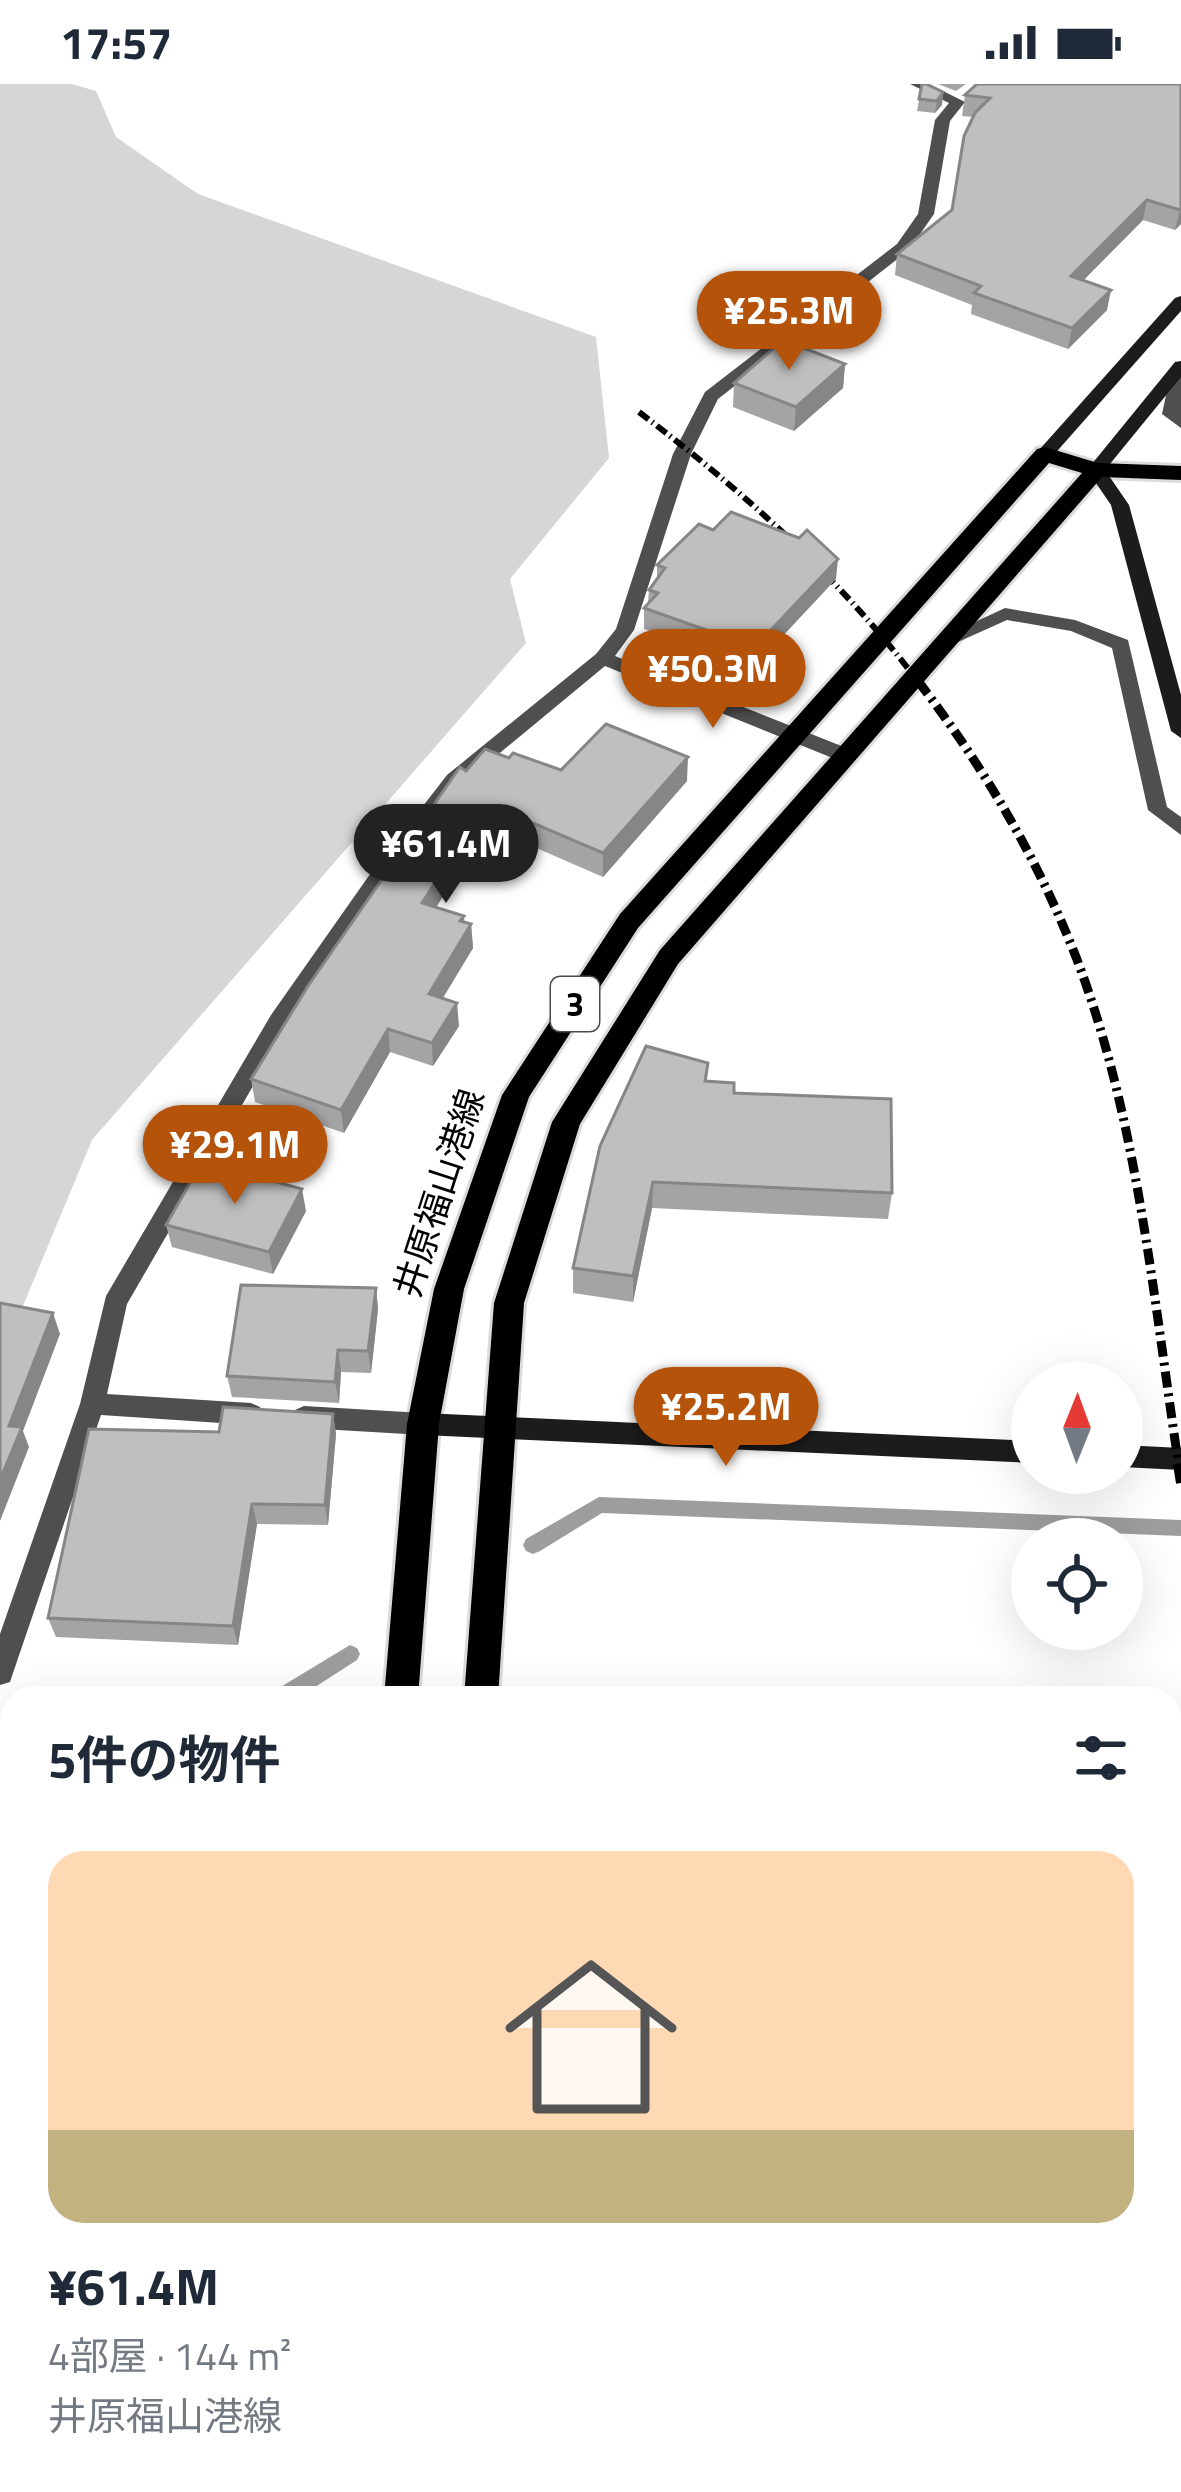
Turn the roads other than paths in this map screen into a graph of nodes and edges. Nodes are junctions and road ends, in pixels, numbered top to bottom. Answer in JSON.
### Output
{"nodes":[{"id":1,"x":917,"y":84,"type":"edge"},
{"id":2,"x":1181,"y":301,"type":"edge"},
{"id":3,"x":1181,"y":367,"type":"edge"},
{"id":4,"x":1181,"y":423,"type":"edge"},
{"id":5,"x":1045,"y":454,"type":"junction"},
{"id":6,"x":1096,"y":470,"type":"junction"},
{"id":7,"x":1181,"y":473,"type":"edge"},
{"id":8,"x":942,"y":642,"type":"junction"},
{"id":9,"x":603,"y":658,"type":"junction"},
{"id":10,"x":1181,"y":731,"type":"edge"},
{"id":11,"x":795,"y":733,"type":"junction"},
{"id":12,"x":842,"y":754,"type":"junction"},
{"id":13,"x":1181,"y":828,"type":"edge"},
{"id":14,"x":92,"y":1404,"type":"junction"},
{"id":15,"x":423,"y":1424,"type":"junction"},
{"id":16,"x":499,"y":1427,"type":"junction"},
{"id":17,"x":1011,"y":1451,"type":"edge"},
{"id":18,"x":1143,"y":1457,"type":"edge"},
{"id":19,"x":1181,"y":1459,"type":"edge"},
{"id":20,"x":0,"y":1673,"type":"edge"},
{"id":21,"x":402,"y":1686,"type":"edge"},
{"id":22,"x":482,"y":1686,"type":"edge"}],
"edges":[{"from":1,"to":9,"type":"street"},
{"from":2,"to":5,"type":"street"},
{"from":3,"to":4,"type":"street"},
{"from":3,"to":6,"type":"street"},
{"from":5,"to":6,"type":"main road"},
{"from":5,"to":11,"type":"main road","name":"井原福山港線","number":"3"},
{"from":6,"to":7,"type":"main road"},
{"from":6,"to":8,"type":"main road","number":"3"},
{"from":6,"to":10,"type":"street"},
{"from":8,"to":12,"type":"main road","number":"3"},
{"from":8,"to":13,"type":"street"},
{"from":9,"to":11,"type":"street"},
{"from":9,"to":14,"type":"street"},
{"from":11,"to":12,"type":"street"},
{"from":11,"to":15,"type":"main road","name":"井原福山港線","number":"3"},
{"from":12,"to":16,"type":"main road","number":"3"},
{"from":14,"to":15,"type":"street"},
{"from":14,"to":20,"type":"street"},
{"from":15,"to":16,"type":"street"},
{"from":15,"to":21,"type":"main road","name":"井原福山港線","number":"3"},
{"from":16,"to":17,"type":"street"},
{"from":16,"to":22,"type":"main road","number":"3"},
{"from":18,"to":19,"type":"street"}]}
